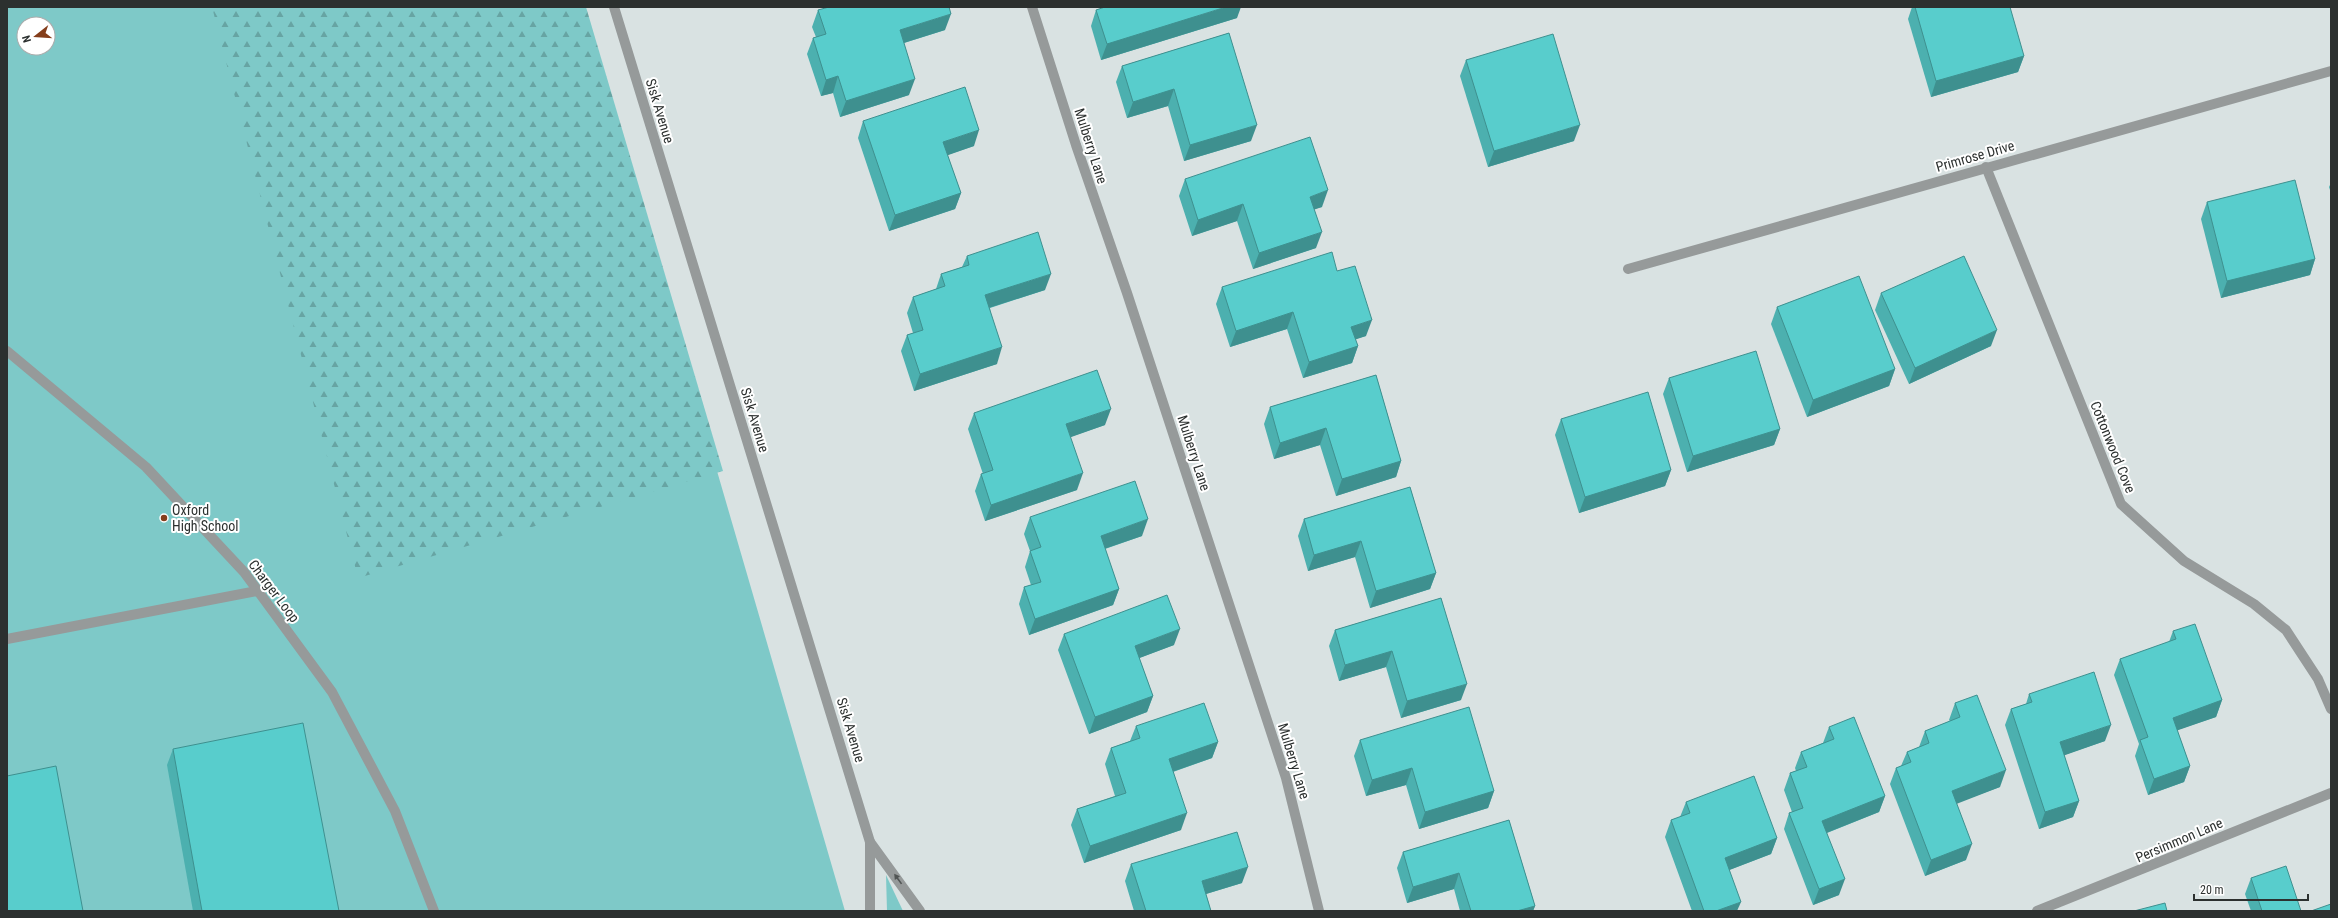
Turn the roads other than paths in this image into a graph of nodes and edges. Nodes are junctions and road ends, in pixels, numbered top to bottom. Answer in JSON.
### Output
{"nodes":[{"id":1,"x":614,"y":7,"type":"edge"},
{"id":2,"x":1032,"y":7,"type":"edge"},
{"id":3,"x":2331,"y":71,"type":"edge"},
{"id":4,"x":1986,"y":167,"type":"junction"},
{"id":5,"x":1628,"y":269,"type":"dead end"},
{"id":6,"x":7,"y":351,"type":"edge"},
{"id":7,"x":257,"y":591,"type":"junction"},
{"id":8,"x":7,"y":639,"type":"edge"},
{"id":9,"x":2331,"y":709,"type":"edge"},
{"id":10,"x":2331,"y":793,"type":"edge"},
{"id":11,"x":870,"y":842,"type":"junction"},
{"id":12,"x":434,"y":911,"type":"edge"},
{"id":13,"x":870,"y":911,"type":"edge"},
{"id":14,"x":920,"y":911,"type":"edge"},
{"id":15,"x":1319,"y":911,"type":"edge"},
{"id":16,"x":2038,"y":911,"type":"edge"}],
"edges":[{"from":1,"to":11,"type":"street","name":"Sisk Avenue"},
{"from":2,"to":15,"type":"street","name":"Mulberry Lane"},
{"from":3,"to":4,"type":"street","name":"Primrose Drive"},
{"from":4,"to":5,"type":"street","name":"Primrose Drive"},
{"from":4,"to":9,"type":"street","name":"Cottonwood Cove"},
{"from":6,"to":7,"type":"street","name":"Charger Loop"},
{"from":7,"to":8,"type":"street"},
{"from":7,"to":12,"type":"street","name":"Charger Loop"},
{"from":10,"to":16,"type":"street","name":"Persimmon Lane"},
{"from":11,"to":13,"type":"street","name":"Sisk Avenue"},
{"from":14,"to":11,"type":"street","name":"Sisk Avenue","one_way":true}]}
